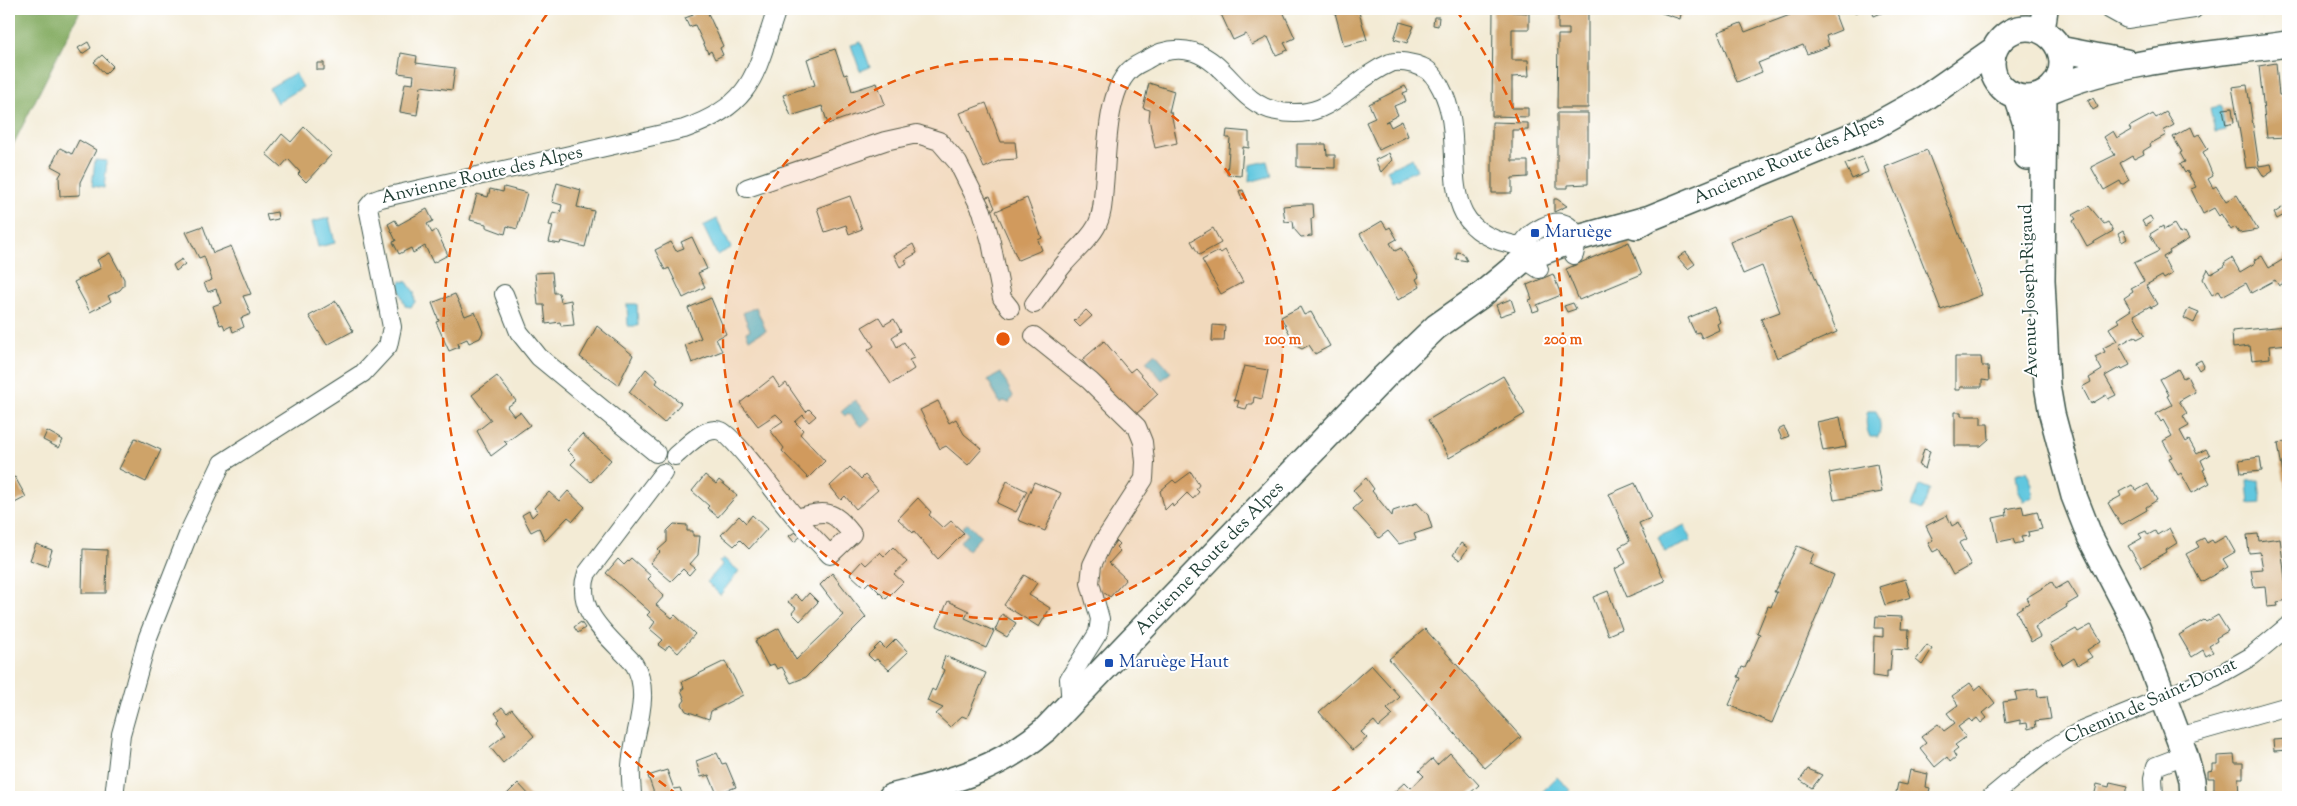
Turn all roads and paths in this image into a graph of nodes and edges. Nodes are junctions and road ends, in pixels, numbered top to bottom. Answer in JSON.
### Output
{"nodes":[{"id":1,"x":777,"y":9,"type":"edge"},
{"id":2,"x":2108,"y":9,"type":"edge"},
{"id":3,"x":2194,"y":9,"type":"edge"},
{"id":4,"x":2017,"y":20,"type":"edge"},
{"id":5,"x":2044,"y":20,"type":"edge"},
{"id":6,"x":2288,"y":44,"type":"edge"},
{"id":7,"x":1995,"y":49,"type":"junction"},
{"id":8,"x":2059,"y":49,"type":"junction"},
{"id":9,"x":2138,"y":64,"type":"junction"},
{"id":10,"x":2008,"y":91,"type":"junction"},
{"id":11,"x":2047,"y":92,"type":"junction"},
{"id":12,"x":1925,"y":98,"type":"junction"},
{"id":13,"x":747,"y":188,"type":"dead end"},
{"id":14,"x":1576,"y":246,"type":"junction"},
{"id":15,"x":1528,"y":258,"type":"junction"},
{"id":16,"x":504,"y":294,"type":"dead end"},
{"id":17,"x":1034,"y":304,"type":"dead end"},
{"id":18,"x":1010,"y":308,"type":"dead end"},
{"id":19,"x":1034,"y":336,"type":"dead end"},
{"id":20,"x":656,"y":453,"type":"junction"},
{"id":21,"x":675,"y":456,"type":"junction"},
{"id":22,"x":662,"y":473,"type":"junction"},
{"id":23,"x":796,"y":518,"type":"dead end"},
{"id":24,"x":2288,"y":626,"type":"edge"},
{"id":25,"x":2156,"y":701,"type":"junction"},
{"id":26,"x":1071,"y":705,"type":"junction"},
{"id":27,"x":2288,"y":706,"type":"edge"},
{"id":28,"x":2178,"y":750,"type":"junction"},
{"id":29,"x":114,"y":797,"type":"edge"},
{"id":30,"x":632,"y":797,"type":"edge"},
{"id":31,"x":891,"y":797,"type":"edge"},
{"id":32,"x":1991,"y":797,"type":"edge"},
{"id":33,"x":2154,"y":797,"type":"edge"},
{"id":34,"x":2177,"y":797,"type":"edge"},
{"id":35,"x":2193,"y":797,"type":"edge"}],
"edges":[{"from":1,"to":29,"type":"street","name":"Anvienne Route des Alpes"},
{"from":2,"to":3,"type":"street"},
{"from":4,"to":5,"type":"main road"},
{"from":4,"to":7,"type":"main road"},
{"from":5,"to":8,"type":"main road"},
{"from":6,"to":9,"type":"main road"},
{"from":7,"to":10,"type":"main road"},
{"from":7,"to":12,"type":"main road","name":"Ancienne Route des Alpes"},
{"from":8,"to":9,"type":"main road"},
{"from":8,"to":11,"type":"main road"},
{"from":9,"to":11,"type":"main road"},
{"from":10,"to":11,"type":"main road"},
{"from":10,"to":12,"type":"main road","name":"Ancienne Route des Alpes"},
{"from":10,"to":25,"type":"main road","name":"Avenue Joseph Rigaud"},
{"from":11,"to":25,"type":"main road","name":"Avenue Joseph Rigaud"},
{"from":12,"to":14,"type":"main road","name":"Ancienne Route des Alpes"},
{"from":13,"to":18,"type":"street"},
{"from":14,"to":15,"type":"main road","name":"Ancienne Route des Alpes"},
{"from":14,"to":15,"type":"street"},
{"from":15,"to":17,"type":"street"},
{"from":15,"to":26,"type":"main road","name":"Ancienne Route des Alpes"},
{"from":16,"to":20,"type":"street"},
{"from":19,"to":26,"type":"street"},
{"from":20,"to":21,"type":"street"},
{"from":20,"to":22,"type":"street"},
{"from":21,"to":22,"type":"street"},
{"from":21,"to":23,"type":"street"},
{"from":22,"to":30,"type":"street"},
{"from":24,"to":25,"type":"street","name":"Chemin de Saint-Donat"},
{"from":25,"to":28,"type":"main road"},
{"from":25,"to":32,"type":"street","name":"Chemin de Saint-Donat"},
{"from":26,"to":31,"type":"main road","name":"Ancienne Route des Alpes"},
{"from":27,"to":28,"type":"street"},
{"from":28,"to":33,"type":"street"},
{"from":28,"to":34,"type":"main road"},
{"from":28,"to":35,"type":"main road"}]}
